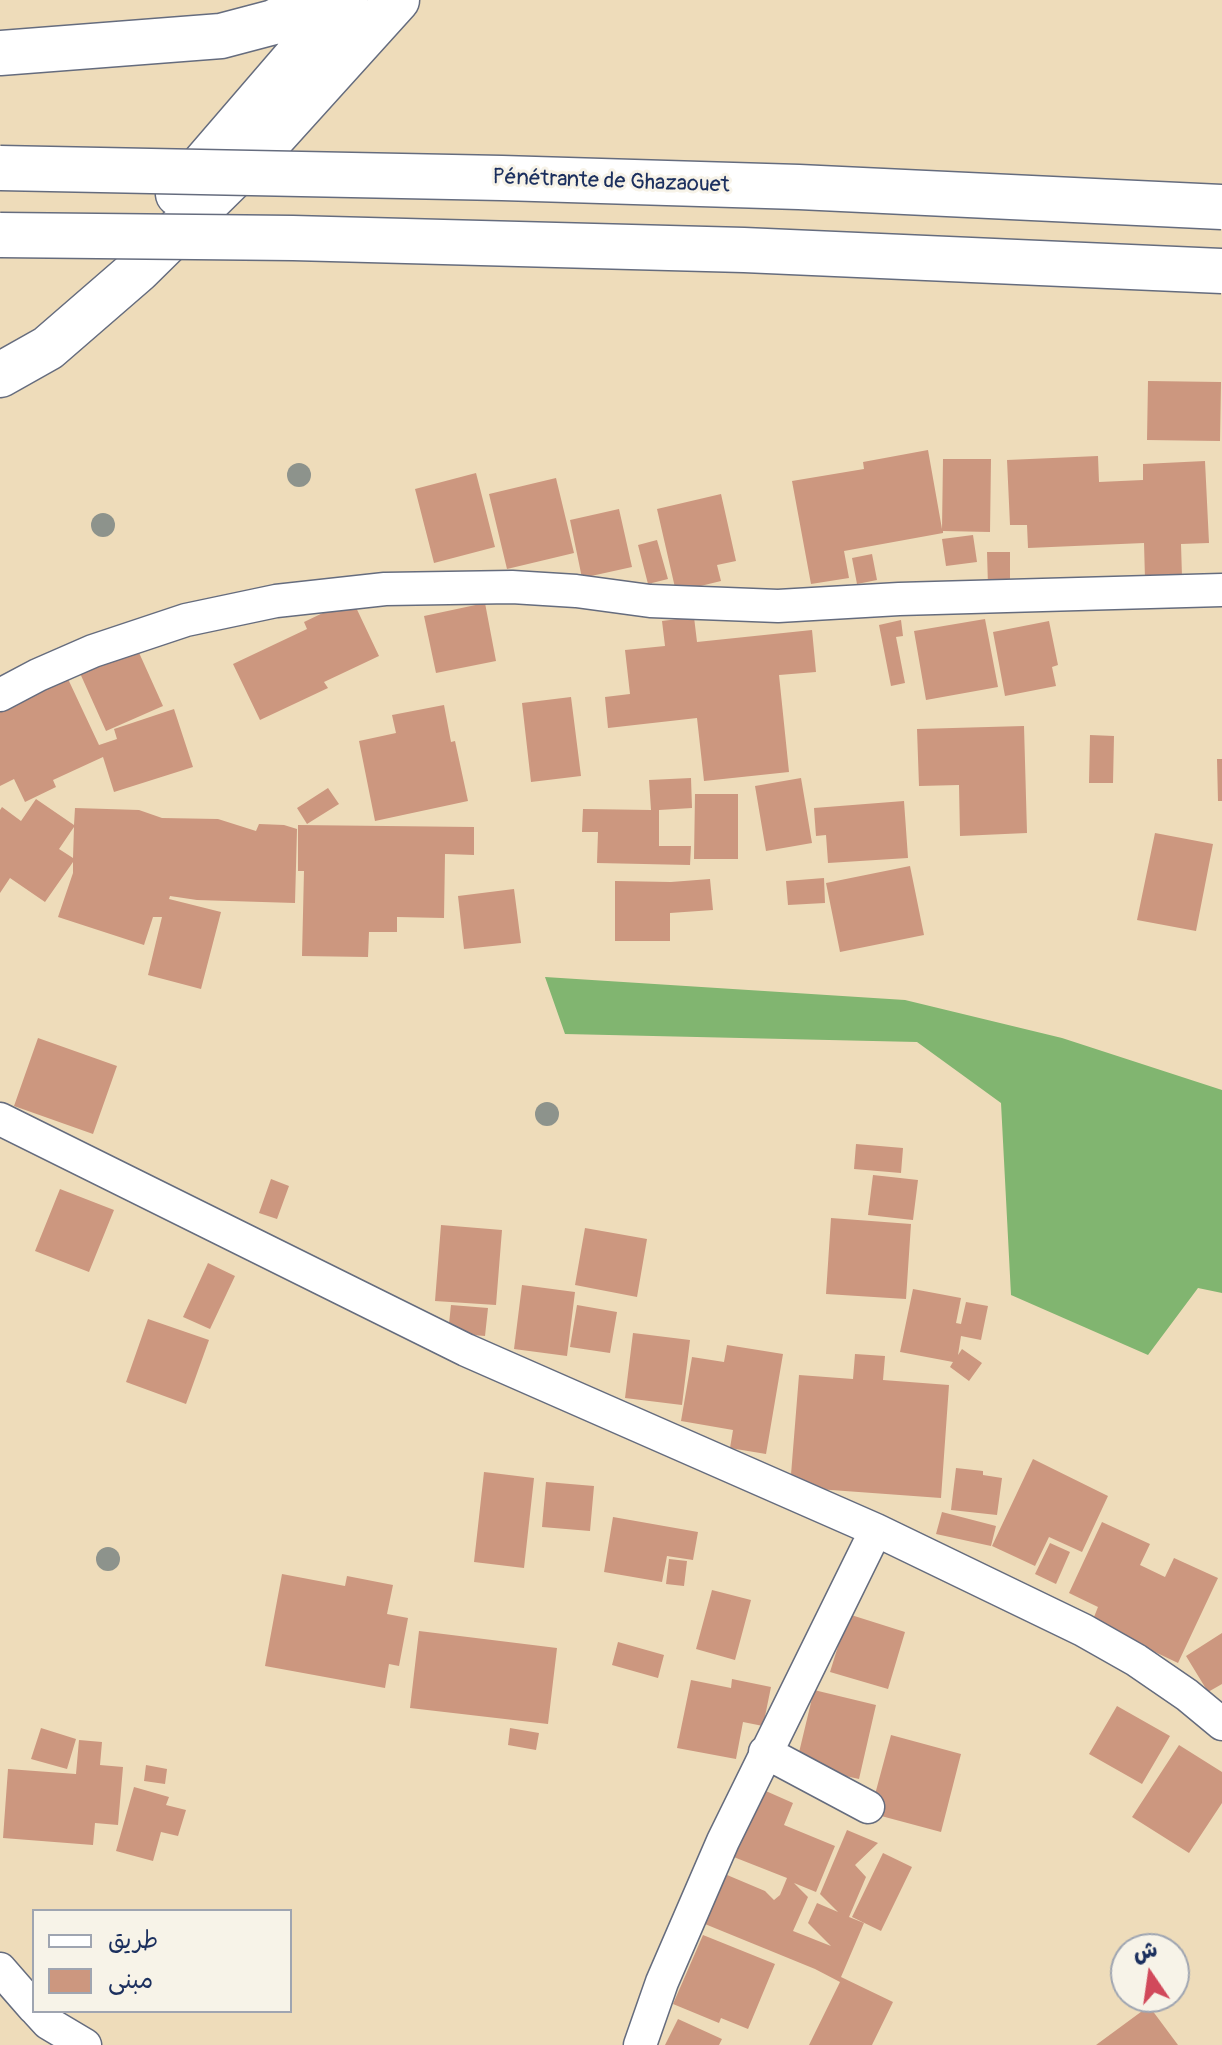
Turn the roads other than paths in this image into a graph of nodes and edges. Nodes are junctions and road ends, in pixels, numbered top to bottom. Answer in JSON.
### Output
{"nodes":[{"id":1,"x":315,"y":0,"type":"edge"},
{"id":2,"x":345,"y":0,"type":"edge"},
{"id":3,"x":397,"y":0,"type":"edge"},
{"id":4,"x":0,"y":53,"type":"edge"},
{"id":5,"x":0,"y":168,"type":"edge"},
{"id":6,"x":1222,"y":207,"type":"edge"},
{"id":7,"x":0,"y":235,"type":"edge"},
{"id":8,"x":1222,"y":271,"type":"edge"},
{"id":9,"x":2,"y":374,"type":"edge"},
{"id":10,"x":1222,"y":590,"type":"edge"},
{"id":11,"x":0,"y":695,"type":"edge"},
{"id":12,"x":0,"y":1119,"type":"edge"},
{"id":13,"x":876,"y":1530,"type":"junction"},
{"id":14,"x":1222,"y":1724,"type":"edge"},
{"id":15,"x":765,"y":1752,"type":"junction"},
{"id":16,"x":868,"y":1807,"type":"dead end"},
{"id":17,"x":0,"y":1969,"type":"edge"},
{"id":18,"x":32,"y":2005,"type":"edge"},
{"id":19,"x":39,"y":2013,"type":"edge"},
{"id":20,"x":85,"y":2045,"type":"edge"},
{"id":21,"x":640,"y":2045,"type":"edge"}],
"edges":[{"from":1,"to":4,"type":"main road"},
{"from":2,"to":9,"type":"main road"},
{"from":3,"to":9,"type":"main road"},
{"from":5,"to":6,"type":"main road","name":"Pénétrante de Ghazaouet","bridge":true},
{"from":7,"to":8,"type":"main road","bridge":true},
{"from":10,"to":11,"type":"street"},
{"from":12,"to":13,"type":"street"},
{"from":13,"to":14,"type":"street"},
{"from":13,"to":15,"type":"street"},
{"from":15,"to":16,"type":"street"},
{"from":15,"to":21,"type":"street"},
{"from":17,"to":18,"type":"street"},
{"from":19,"to":20,"type":"street"}]}
